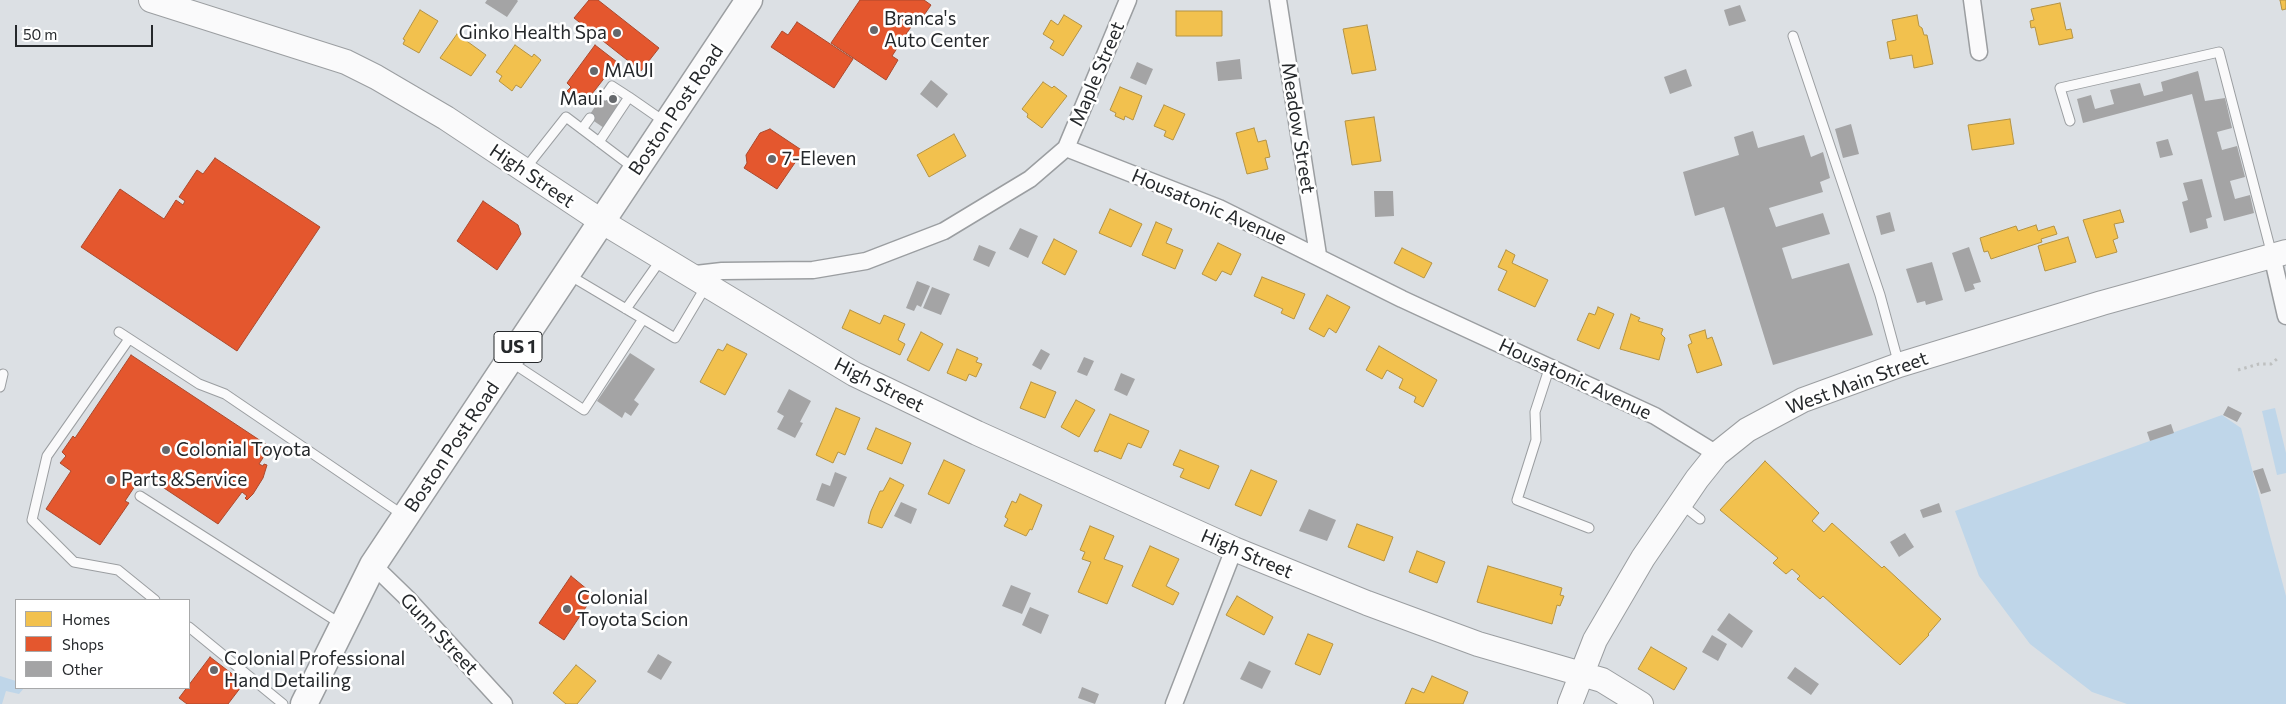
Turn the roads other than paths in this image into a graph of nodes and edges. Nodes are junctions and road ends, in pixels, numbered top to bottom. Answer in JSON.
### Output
{"nodes":[{"id":1,"x":151,"y":0,"type":"edge"},
{"id":2,"x":749,"y":0,"type":"edge"},
{"id":3,"x":1128,"y":0,"type":"edge"},
{"id":4,"x":1278,"y":0,"type":"edge"},
{"id":5,"x":1972,"y":0,"type":"edge"},
{"id":6,"x":1793,"y":36,"type":"dead end"},
{"id":7,"x":1979,"y":52,"type":"dead end"},
{"id":8,"x":605,"y":96,"type":"dead end"},
{"id":9,"x":629,"y":97,"type":"junction"},
{"id":10,"x":590,"y":118,"type":"dead end"},
{"id":11,"x":2070,"y":120,"type":"dead end"},
{"id":12,"x":667,"y":123,"type":"junction"},
{"id":13,"x":582,"y":129,"type":"junction"},
{"id":14,"x":599,"y":142,"type":"junction"},
{"id":15,"x":1066,"y":148,"type":"junction"},
{"id":16,"x":636,"y":170,"type":"junction"},
{"id":17,"x":523,"y":171,"type":"junction"},
{"id":18,"x":601,"y":221,"type":"junction"},
{"id":19,"x":2279,"y":254,"type":"edge"},
{"id":20,"x":1318,"y":255,"type":"junction"},
{"id":21,"x":662,"y":258,"type":"junction"},
{"id":22,"x":566,"y":273,"type":"junction"},
{"id":23,"x":697,"y":280,"type":"junction"},
{"id":24,"x":626,"y":309,"type":"junction"},
{"id":25,"x":2286,"y":316,"type":"edge"},
{"id":26,"x":644,"y":319,"type":"junction"},
{"id":27,"x":119,"y":332,"type":"dead end"},
{"id":28,"x":129,"y":339,"type":"junction"},
{"id":29,"x":509,"y":360,"type":"junction"},
{"id":30,"x":1899,"y":365,"type":"junction"},
{"id":31,"x":1550,"y":366,"type":"junction"},
{"id":32,"x":3,"y":374,"type":"dead end"},
{"id":33,"x":0,"y":387,"type":"edge"},
{"id":34,"x":1717,"y":454,"type":"junction"},
{"id":35,"x":140,"y":496,"type":"dead end"},
{"id":36,"x":1680,"y":503,"type":"junction"},
{"id":37,"x":405,"y":516,"type":"junction"},
{"id":38,"x":1700,"y":519,"type":"dead end"},
{"id":39,"x":1589,"y":528,"type":"dead end"},
{"id":40,"x":1234,"y":549,"type":"junction"},
{"id":41,"x":373,"y":565,"type":"junction"},
{"id":42,"x":154,"y":599,"type":"edge"},
{"id":43,"x":343,"y":625,"type":"junction"},
{"id":44,"x":190,"y":628,"type":"edge"},
{"id":45,"x":1581,"y":672,"type":"junction"},
{"id":46,"x":283,"y":704,"type":"edge"},
{"id":47,"x":304,"y":704,"type":"edge"},
{"id":48,"x":504,"y":704,"type":"edge"},
{"id":49,"x":1174,"y":704,"type":"edge"},
{"id":50,"x":1570,"y":704,"type":"edge"},
{"id":51,"x":1641,"y":704,"type":"edge"}],
"edges":[{"from":1,"to":17,"type":"main road","name":"High Street"},
{"from":2,"to":12,"type":"main road","name":"Boston Post Road","number":"US 1"},
{"from":3,"to":15,"type":"street","name":"Maple Street"},
{"from":4,"to":20,"type":"street","name":"Meadow Street"},
{"from":5,"to":7,"type":"street"},
{"from":6,"to":30,"type":"lane"},
{"from":8,"to":9,"type":"lane"},
{"from":9,"to":12,"type":"lane"},
{"from":9,"to":14,"type":"lane"},
{"from":10,"to":13,"type":"lane"},
{"from":11,"to":19,"type":"lane"},
{"from":12,"to":16,"type":"main road","name":"Boston Post Road","number":"US 1"},
{"from":13,"to":14,"type":"lane"},
{"from":13,"to":17,"type":"lane"},
{"from":14,"to":16,"type":"lane"},
{"from":15,"to":20,"type":"street","name":"Housatonic Avenue"},
{"from":15,"to":23,"type":"street"},
{"from":16,"to":18,"type":"main road","name":"Boston Post Road","number":"US 1"},
{"from":17,"to":18,"type":"main road","name":"High Street"},
{"from":18,"to":21,"type":"main road","name":"High Street"},
{"from":18,"to":22,"type":"main road","name":"Boston Post Road","number":"US 1"},
{"from":19,"to":25,"type":"street"},
{"from":19,"to":30,"type":"main road","name":"West Main Street"},
{"from":20,"to":31,"type":"street","name":"Housatonic Avenue"},
{"from":21,"to":23,"type":"main road","name":"High Street"},
{"from":21,"to":24,"type":"lane"},
{"from":22,"to":24,"type":"lane"},
{"from":22,"to":29,"type":"main road","name":"Boston Post Road","number":"US 1"},
{"from":23,"to":26,"type":"lane"},
{"from":23,"to":40,"type":"main road","name":"High Street"},
{"from":24,"to":26,"type":"lane"},
{"from":26,"to":29,"type":"lane"},
{"from":27,"to":28,"type":"lane"},
{"from":28,"to":37,"type":"lane"},
{"from":28,"to":42,"type":"lane"},
{"from":29,"to":37,"type":"main road","name":"Boston Post Road","number":"US 1"},
{"from":30,"to":34,"type":"main road","name":"West Main Street"},
{"from":31,"to":34,"type":"street","name":"Housatonic Avenue"},
{"from":31,"to":39,"type":"lane"},
{"from":32,"to":33,"type":"lane"},
{"from":34,"to":36,"type":"main road","name":"West Main Street"},
{"from":35,"to":43,"type":"lane"},
{"from":36,"to":38,"type":"lane"},
{"from":36,"to":45,"type":"main road","name":"West Main Street"},
{"from":37,"to":41,"type":"main road","name":"Boston Post Road","number":"US 1"},
{"from":40,"to":45,"type":"main road","name":"High Street"},
{"from":40,"to":49,"type":"street"},
{"from":41,"to":43,"type":"main road","name":"Boston Post Road","number":"US 1"},
{"from":41,"to":48,"type":"street","name":"Gunn Street"},
{"from":43,"to":47,"type":"main road","name":"Boston Post Road","number":"US 1"},
{"from":44,"to":46,"type":"lane"},
{"from":45,"to":50,"type":"main road","name":"West Main Street"},
{"from":45,"to":51,"type":"main road","name":"High Street"}]}
